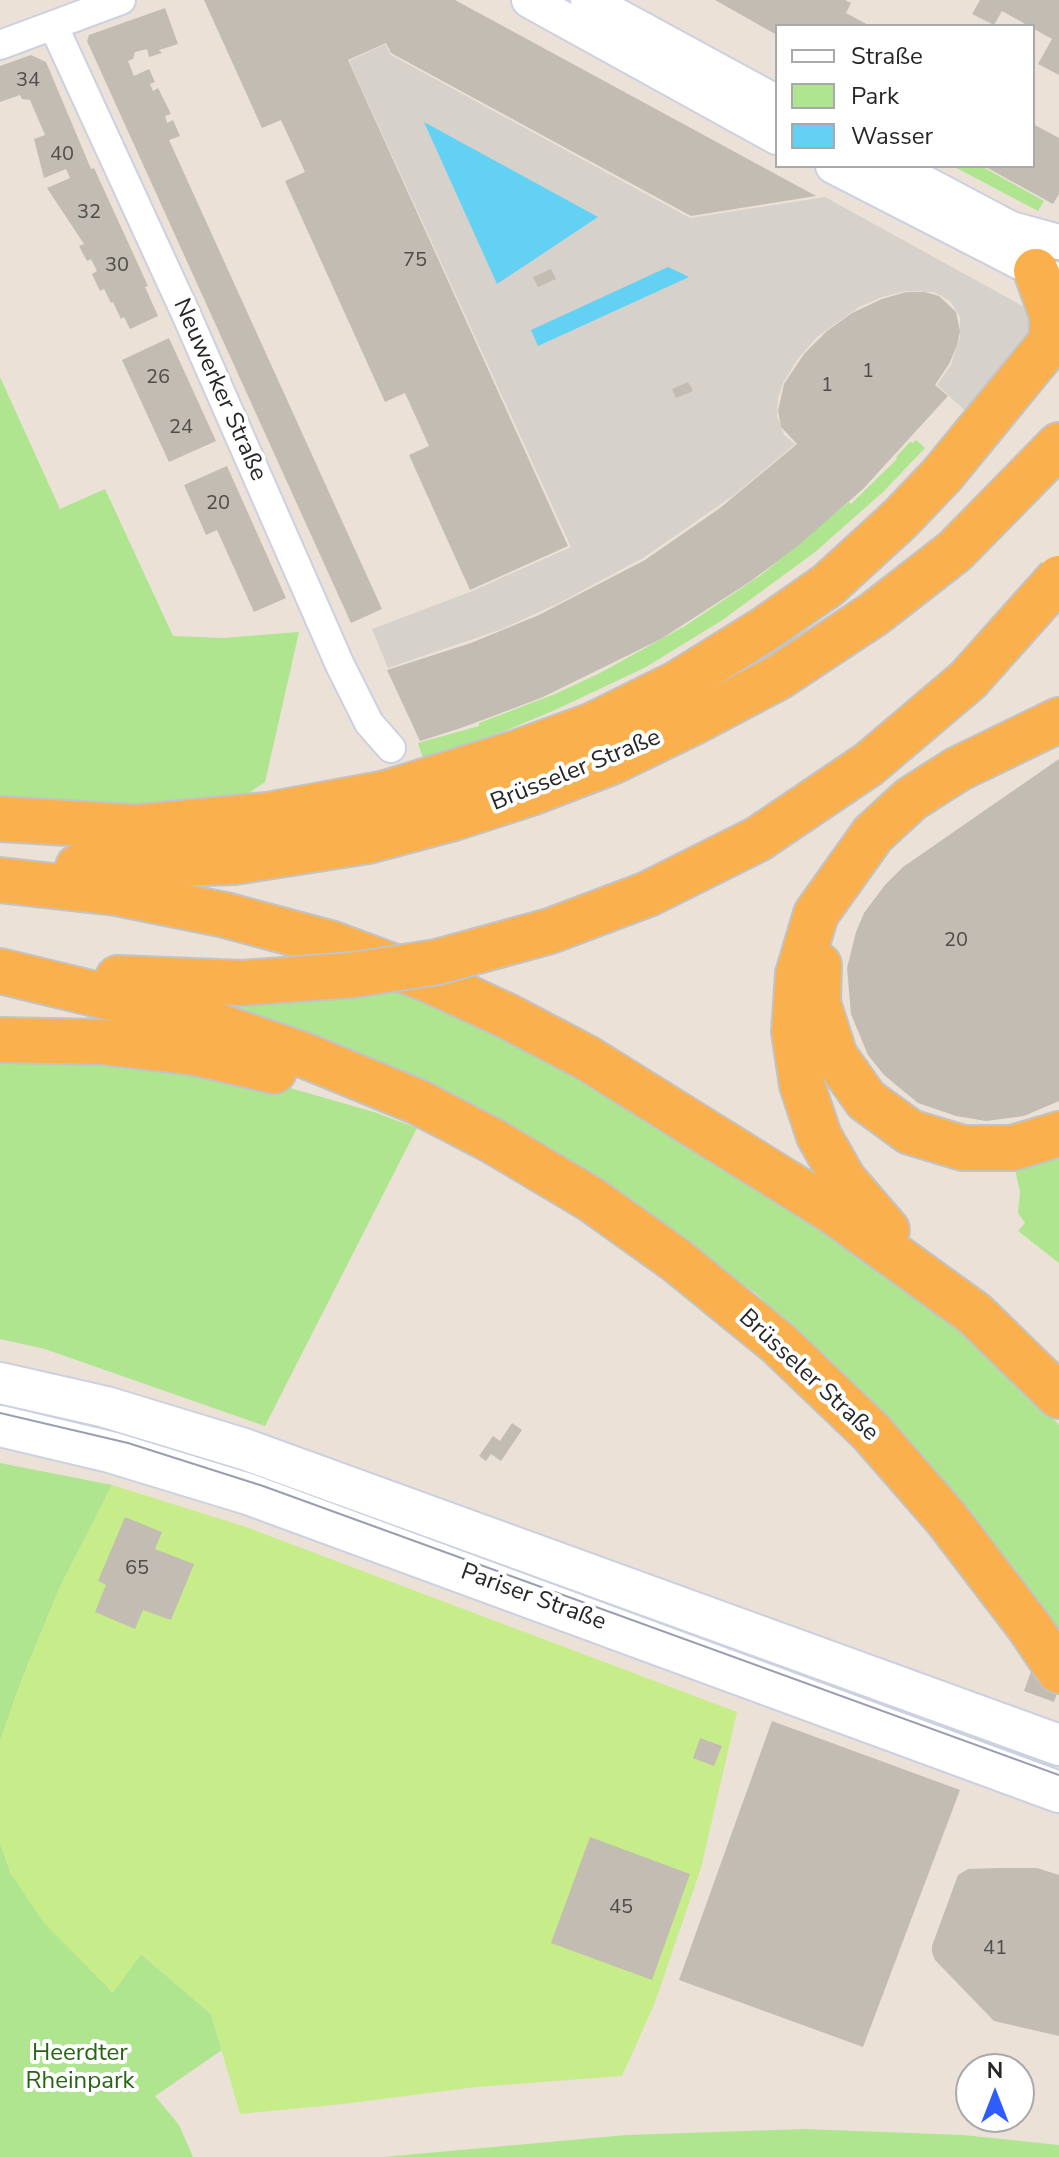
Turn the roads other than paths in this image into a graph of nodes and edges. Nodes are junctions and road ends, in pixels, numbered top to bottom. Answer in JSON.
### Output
{"nodes":[{"id":1,"x":121,"y":0,"type":"edge"},
{"id":2,"x":529,"y":0,"type":"edge"},
{"id":3,"x":588,"y":0,"type":"edge"},
{"id":4,"x":54,"y":27,"type":"junction"},
{"id":5,"x":0,"y":45,"type":"edge"},
{"id":6,"x":775,"y":102,"type":"edge"},
{"id":7,"x":775,"y":136,"type":"edge"},
{"id":8,"x":837,"y":168,"type":"edge"},
{"id":9,"x":896,"y":168,"type":"edge"},
{"id":10,"x":1053,"y":267,"type":"edge"},
{"id":11,"x":1055,"y":336,"type":"edge"},
{"id":12,"x":1059,"y":445,"type":"edge"},
{"id":13,"x":1059,"y":578,"type":"edge"},
{"id":14,"x":1059,"y":720,"type":"edge"},
{"id":15,"x":391,"y":748,"type":"dead end"},
{"id":16,"x":0,"y":819,"type":"edge"},
{"id":17,"x":139,"y":827,"type":"junction"},
{"id":18,"x":368,"y":841,"type":"junction"},
{"id":19,"x":0,"y":867,"type":"edge"},
{"id":20,"x":844,"y":875,"type":"junction"},
{"id":21,"x":0,"y":880,"type":"edge"},
{"id":22,"x":0,"y":970,"type":"edge"},
{"id":23,"x":0,"y":1040,"type":"edge"},
{"id":24,"x":1059,"y":1134,"type":"edge"},
{"id":25,"x":493,"y":1141,"type":"junction"},
{"id":26,"x":975,"y":1314,"type":"junction"},
{"id":27,"x":0,"y":1383,"type":"edge"},
{"id":28,"x":1059,"y":1396,"type":"edge"},
{"id":29,"x":0,"y":1426,"type":"edge"},
{"id":30,"x":1059,"y":1671,"type":"edge"},
{"id":31,"x":1059,"y":1745,"type":"edge"},
{"id":32,"x":1059,"y":1792,"type":"edge"}],
"edges":[{"from":1,"to":4,"type":"street"},
{"from":2,"to":7,"type":"street"},
{"from":3,"to":6,"type":"street"},
{"from":4,"to":5,"type":"street"},
{"from":4,"to":15,"type":"street","name":"Neuwerker Straße"},
{"from":8,"to":10,"type":"street"},
{"from":9,"to":10,"type":"street"},
{"from":10,"to":11,"type":"highway"},
{"from":11,"to":17,"type":"highway"},
{"from":12,"to":18,"type":"highway","name":"Brüsseler Straße"},
{"from":13,"to":22,"type":"highway","name":"Brüsseler Straße","bridge":true},
{"from":14,"to":20,"type":"highway"},
{"from":16,"to":17,"type":"highway"},
{"from":17,"to":18,"type":"highway"},
{"from":18,"to":19,"type":"highway","name":"Brüsseler Straße"},
{"from":20,"to":24,"type":"highway"},
{"from":20,"to":26,"type":"highway"},
{"from":21,"to":26,"type":"highway"},
{"from":22,"to":25,"type":"highway","name":"Brüsseler Straße"},
{"from":23,"to":25,"type":"highway"},
{"from":25,"to":30,"type":"highway","name":"Brüsseler Straße"},
{"from":26,"to":28,"type":"highway"},
{"from":27,"to":31,"type":"main road","name":"Pariser Straße"},
{"from":29,"to":32,"type":"main road","name":"Pariser Straße"}]}
